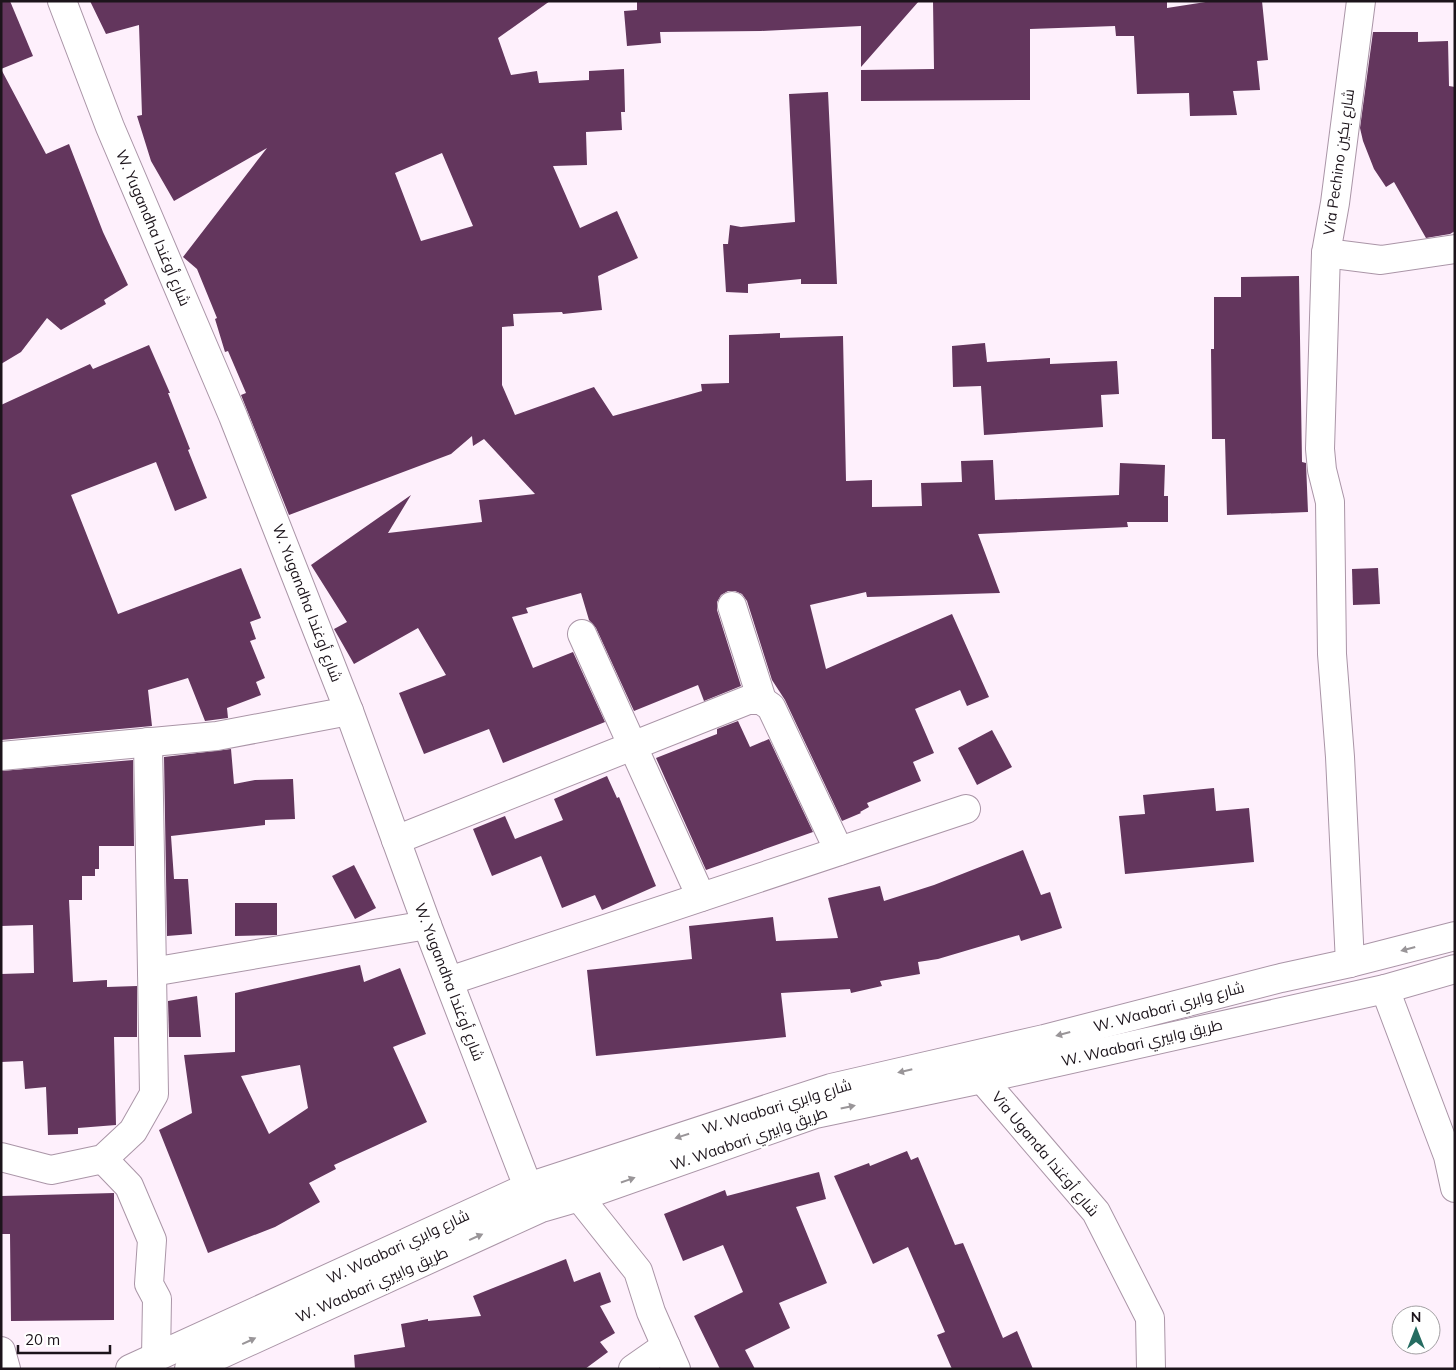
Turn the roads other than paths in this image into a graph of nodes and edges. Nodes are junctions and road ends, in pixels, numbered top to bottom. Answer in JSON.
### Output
{"nodes":[{"id":1,"x":62,"y":1,"type":"edge"},
{"id":2,"x":1361,"y":1,"type":"edge"},
{"id":3,"x":1455,"y":249,"type":"edge"},
{"id":4,"x":1326,"y":253,"type":"junction"},
{"id":5,"x":732,"y":606,"type":"dead end"},
{"id":6,"x":582,"y":634,"type":"dead end"},
{"id":7,"x":762,"y":700,"type":"junction"},
{"id":8,"x":349,"y":711,"type":"junction"},
{"id":9,"x":148,"y":742,"type":"junction"},
{"id":10,"x":634,"y":746,"type":"junction"},
{"id":11,"x":1,"y":756,"type":"edge"},
{"id":12,"x":966,"y":809,"type":"dead end"},
{"id":13,"x":396,"y":840,"type":"junction"},
{"id":14,"x":839,"y":851,"type":"junction"},
{"id":15,"x":701,"y":897,"type":"junction"},
{"id":16,"x":427,"y":924,"type":"junction"},
{"id":17,"x":1455,"y":936,"type":"edge"},
{"id":18,"x":1350,"y":964,"type":"junction"},
{"id":19,"x":1455,"y":969,"type":"edge"},
{"id":20,"x":152,"y":972,"type":"junction"},
{"id":21,"x":449,"y":982,"type":"junction"},
{"id":22,"x":1385,"y":989,"type":"junction"},
{"id":23,"x":982,"y":1079,"type":"junction"},
{"id":24,"x":1,"y":1158,"type":"edge"},
{"id":25,"x":103,"y":1159,"type":"junction"},
{"id":26,"x":1455,"y":1188,"type":"edge"},
{"id":27,"x":535,"y":1197,"type":"junction"},
{"id":28,"x":579,"y":1197,"type":"junction"},
{"id":29,"x":1,"y":1351,"type":"edge"},
{"id":30,"x":156,"y":1357,"type":"junction"},
{"id":31,"x":671,"y":1357,"type":"edge"},
{"id":32,"x":203,"y":1365,"type":"edge"},
{"id":33,"x":6,"y":1369,"type":"edge"},
{"id":34,"x":130,"y":1369,"type":"edge"},
{"id":35,"x":633,"y":1369,"type":"edge"},
{"id":36,"x":1151,"y":1369,"type":"edge"}],
"edges":[{"from":1,"to":8,"type":"street","name":"W. Yugandha شارع أوغندا"},
{"from":2,"to":4,"type":"street","name":"Via Pechino شارع بكين"},
{"from":3,"to":4,"type":"street","name":"Via Pechino شارع بكين"},
{"from":4,"to":18,"type":"street"},
{"from":5,"to":7,"type":"street"},
{"from":6,"to":10,"type":"street"},
{"from":7,"to":10,"type":"street"},
{"from":7,"to":14,"type":"street"},
{"from":8,"to":9,"type":"street"},
{"from":8,"to":13,"type":"street","name":"W. Yugandha شارع أوغندا"},
{"from":9,"to":11,"type":"street"},
{"from":9,"to":20,"type":"street"},
{"from":10,"to":13,"type":"street"},
{"from":10,"to":15,"type":"street"},
{"from":12,"to":14,"type":"street"},
{"from":13,"to":16,"type":"street","name":"W. Yugandha شارع أوغندا"},
{"from":14,"to":15,"type":"street"},
{"from":15,"to":21,"type":"street"},
{"from":16,"to":20,"type":"street"},
{"from":16,"to":21,"type":"street","name":"W. Yugandha شارع أوغندا"},
{"from":17,"to":18,"type":"street","name":"W. Waabari شارع وابري","one_way":true},
{"from":18,"to":27,"type":"street","name":"W. Waabari شارع وابري","one_way":true},
{"from":19,"to":22,"type":"street","name":"W. Waabari طريق وابيري"},
{"from":20,"to":25,"type":"street"},
{"from":21,"to":27,"type":"street","name":"W. Yugandha شارع أوغندا"},
{"from":22,"to":23,"type":"street","name":"W. Waabari طريق وابيري"},
{"from":22,"to":26,"type":"street"},
{"from":28,"to":23,"type":"street","name":"W. Waabari طريق وابيري","one_way":true},
{"from":23,"to":36,"type":"street","name":"Via Uganda شارع أوغندا"},
{"from":24,"to":25,"type":"street"},
{"from":25,"to":30,"type":"street"},
{"from":27,"to":28,"type":"street","name":"W. Waabari طريق وابيري"},
{"from":27,"to":30,"type":"street","name":"W. Waabari شارع وابري"},
{"from":32,"to":27,"type":"street","name":"W. Waabari طريق وابيري","one_way":true},
{"from":28,"to":31,"type":"street"},
{"from":29,"to":33,"type":"street"},
{"from":30,"to":34,"type":"street","name":"W. Waabari شارع وابري"},
{"from":31,"to":35,"type":"street"}]}
